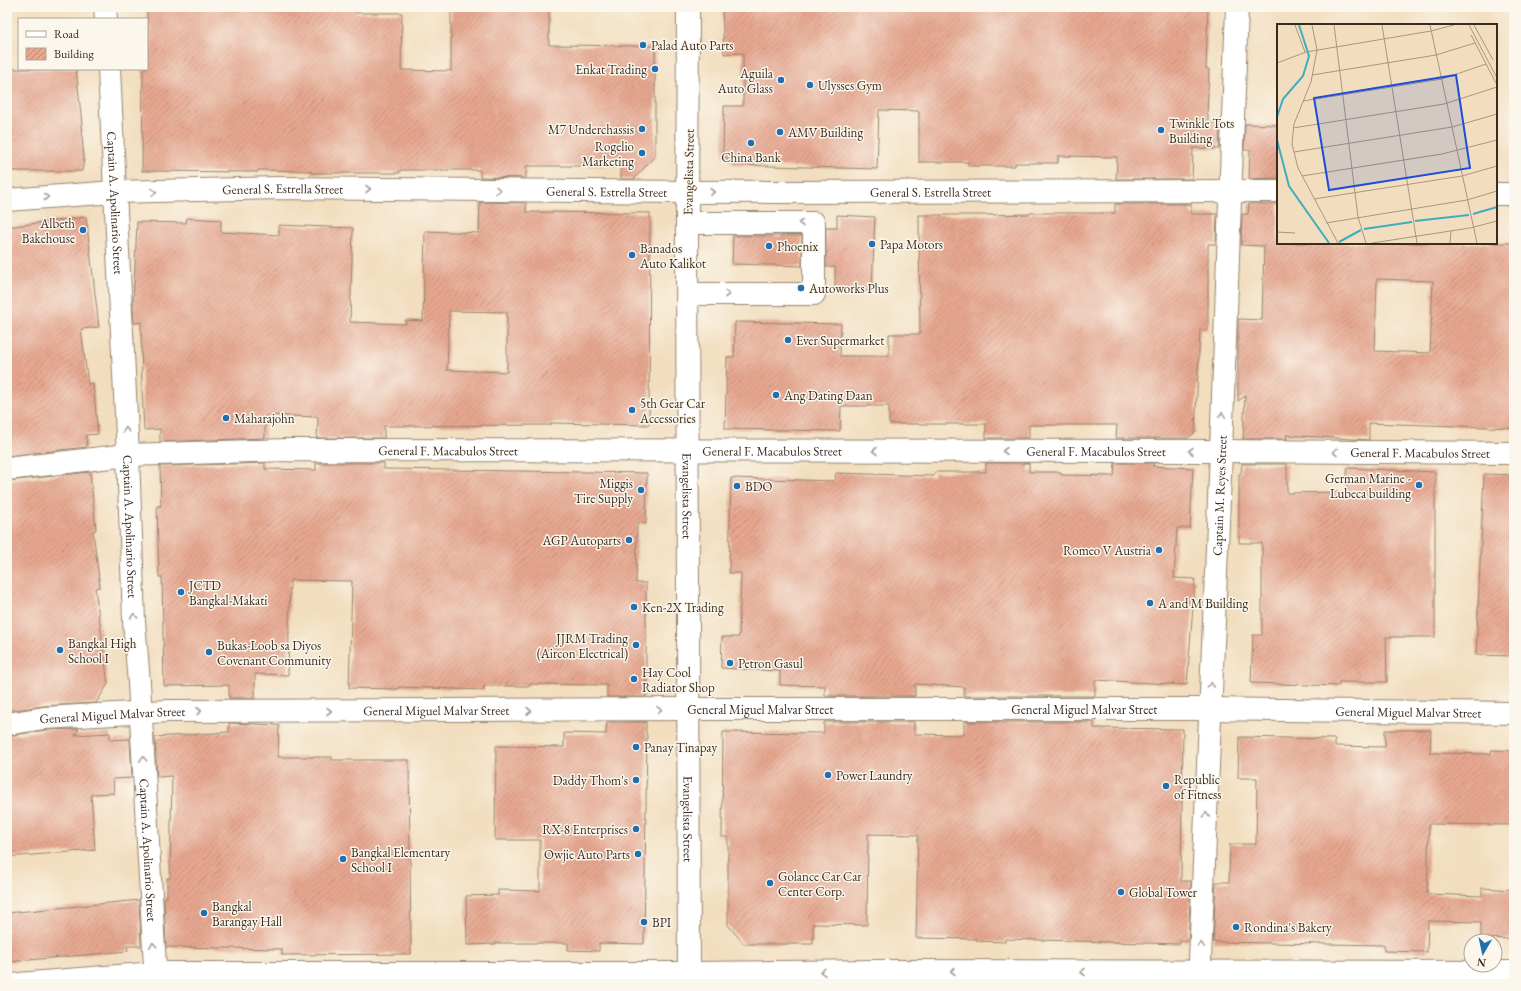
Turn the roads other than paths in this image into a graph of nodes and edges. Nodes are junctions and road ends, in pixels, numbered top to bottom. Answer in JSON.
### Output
{"nodes":[{"id":1,"x":105,"y":7,"type":"edge"},
{"id":2,"x":688,"y":7,"type":"edge"},
{"id":3,"x":1236,"y":7,"type":"edge"},
{"id":4,"x":106,"y":18,"type":"edge"},
{"id":5,"x":108,"y":70,"type":"edge"},
{"id":6,"x":1229,"y":191,"type":"junction"},
{"id":7,"x":1277,"y":191,"type":"edge"},
{"id":8,"x":115,"y":192,"type":"junction"},
{"id":9,"x":688,"y":192,"type":"junction"},
{"id":10,"x":1497,"y":194,"type":"edge"},
{"id":11,"x":1514,"y":194,"type":"edge"},
{"id":12,"x":7,"y":200,"type":"edge"},
{"id":13,"x":687,"y":223,"type":"junction"},
{"id":14,"x":688,"y":294,"type":"junction"},
{"id":15,"x":687,"y":451,"type":"junction"},
{"id":16,"x":1221,"y":451,"type":"junction"},
{"id":17,"x":1514,"y":453,"type":"edge"},
{"id":18,"x":128,"y":455,"type":"junction"},
{"id":19,"x":7,"y":469,"type":"edge"},
{"id":20,"x":689,"y":709,"type":"junction"},
{"id":21,"x":1210,"y":709,"type":"junction"},
{"id":22,"x":1514,"y":712,"type":"edge"},
{"id":23,"x":141,"y":713,"type":"junction"},
{"id":24,"x":7,"y":724,"type":"edge"},
{"id":25,"x":1514,"y":972,"type":"edge"},
{"id":26,"x":688,"y":978,"type":"edge"},
{"id":27,"x":1200,"y":978,"type":"edge"},
{"id":28,"x":155,"y":979,"type":"edge"},
{"id":29,"x":18,"y":984,"type":"edge"}],
"edges":[{"from":1,"to":4,"type":"street"},
{"from":2,"to":9,"type":"street","name":"Evangelista Street"},
{"from":3,"to":6,"type":"street","name":"Captain M. Reyes Street"},
{"from":5,"to":8,"type":"street","name":"Captain A. Apolinario Street"},
{"from":6,"to":7,"type":"street","name":"General S. Estrella Street"},
{"from":9,"to":6,"type":"street","name":"General S. Estrella Street","one_way":true},
{"from":16,"to":6,"type":"street","name":"Captain M. Reyes Street","one_way":true},
{"from":8,"to":9,"type":"street","name":"General S. Estrella Street","one_way":true},
{"from":12,"to":8,"type":"street","name":"General S. Estrella Street","one_way":true},
{"from":18,"to":8,"type":"street","name":"Captain A. Apolinario Street","one_way":true},
{"from":9,"to":13,"type":"street","name":"Evangelista Street"},
{"from":10,"to":11,"type":"street"},
{"from":13,"to":14,"type":"street","name":"Evangelista Street"},
{"from":14,"to":13,"type":"street","one_way":true},
{"from":14,"to":15,"type":"street","name":"Evangelista Street"},
{"from":16,"to":15,"type":"street","name":"General F. Macabulos Street","one_way":true},
{"from":15,"to":18,"type":"street","name":"General F. Macabulos Street"},
{"from":15,"to":20,"type":"street","name":"Evangelista Street"},
{"from":17,"to":16,"type":"street","name":"General F. Macabulos Street","one_way":true},
{"from":21,"to":16,"type":"street","name":"Captain M. Reyes Street","one_way":true},
{"from":18,"to":19,"type":"street","name":"General F. Macabulos Street"},
{"from":23,"to":18,"type":"street","name":"Captain A. Apolinario Street","one_way":true},
{"from":20,"to":21,"type":"street","name":"General Miguel Malvar Street"},
{"from":23,"to":20,"type":"street","name":"General Miguel Malvar Street","one_way":true},
{"from":20,"to":26,"type":"street","name":"Evangelista Street"},
{"from":21,"to":22,"type":"street","name":"General Miguel Malvar Street"},
{"from":27,"to":21,"type":"street","name":"Captain M. Reyes Street","one_way":true},
{"from":23,"to":24,"type":"street","name":"General Miguel Malvar Street"},
{"from":28,"to":23,"type":"street","name":"Captain A. Apolinario Street","one_way":true},
{"from":25,"to":27,"type":"street"},
{"from":27,"to":26,"type":"street","one_way":true},
{"from":26,"to":28,"type":"street"},
{"from":28,"to":29,"type":"street"}]}
